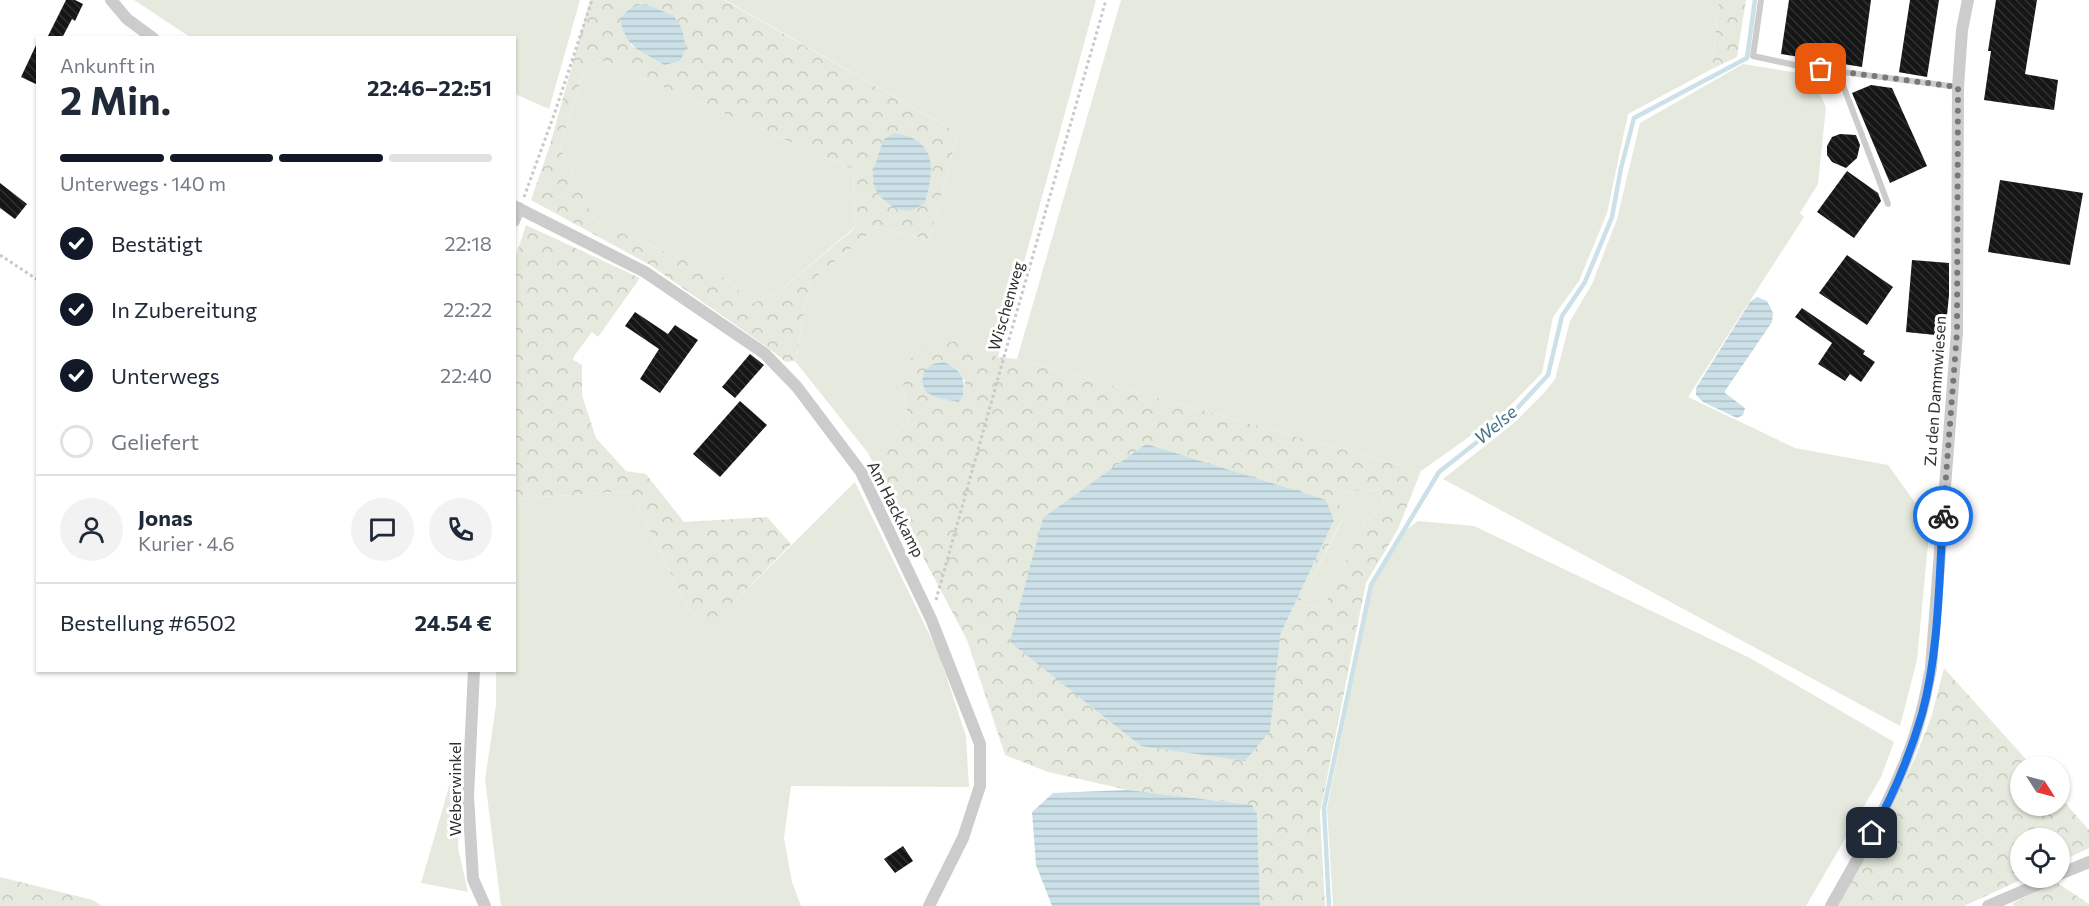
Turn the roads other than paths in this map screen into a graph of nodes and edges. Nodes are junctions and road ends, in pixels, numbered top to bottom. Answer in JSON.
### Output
{"nodes":[{"id":1,"x":111,"y":0,"type":"edge"},
{"id":2,"x":1761,"y":0,"type":"edge"},
{"id":3,"x":1968,"y":0,"type":"edge"},
{"id":4,"x":150,"y":36,"type":"edge"},
{"id":5,"x":1838,"y":72,"type":"junction"},
{"id":6,"x":1958,"y":87,"type":"junction"},
{"id":7,"x":1888,"y":204,"type":"dead end"},
{"id":8,"x":517,"y":207,"type":"edge"},
{"id":9,"x":474,"y":672,"type":"edge"},
{"id":10,"x":2089,"y":861,"type":"edge"},
{"id":11,"x":2070,"y":870,"type":"edge"},
{"id":12,"x":2030,"y":888,"type":"edge"},
{"id":13,"x":485,"y":906,"type":"edge"},
{"id":14,"x":929,"y":906,"type":"edge"},
{"id":15,"x":1831,"y":906,"type":"edge"},
{"id":16,"x":1988,"y":906,"type":"edge"}],
"edges":[{"from":1,"to":4,"type":"street"},
{"from":2,"to":5,"type":"lane"},
{"from":3,"to":6,"type":"street","name":"Zu den Dammwiesen"},
{"from":5,"to":6,"type":"lane"},
{"from":5,"to":7,"type":"lane"},
{"from":6,"to":15,"type":"street","name":"Zu den Dammwiesen"},
{"from":8,"to":14,"type":"street","name":"Am Hackkamp"},
{"from":9,"to":13,"type":"street","name":"Weberwinkel"},
{"from":10,"to":11,"type":"street"},
{"from":12,"to":16,"type":"street"}]}
